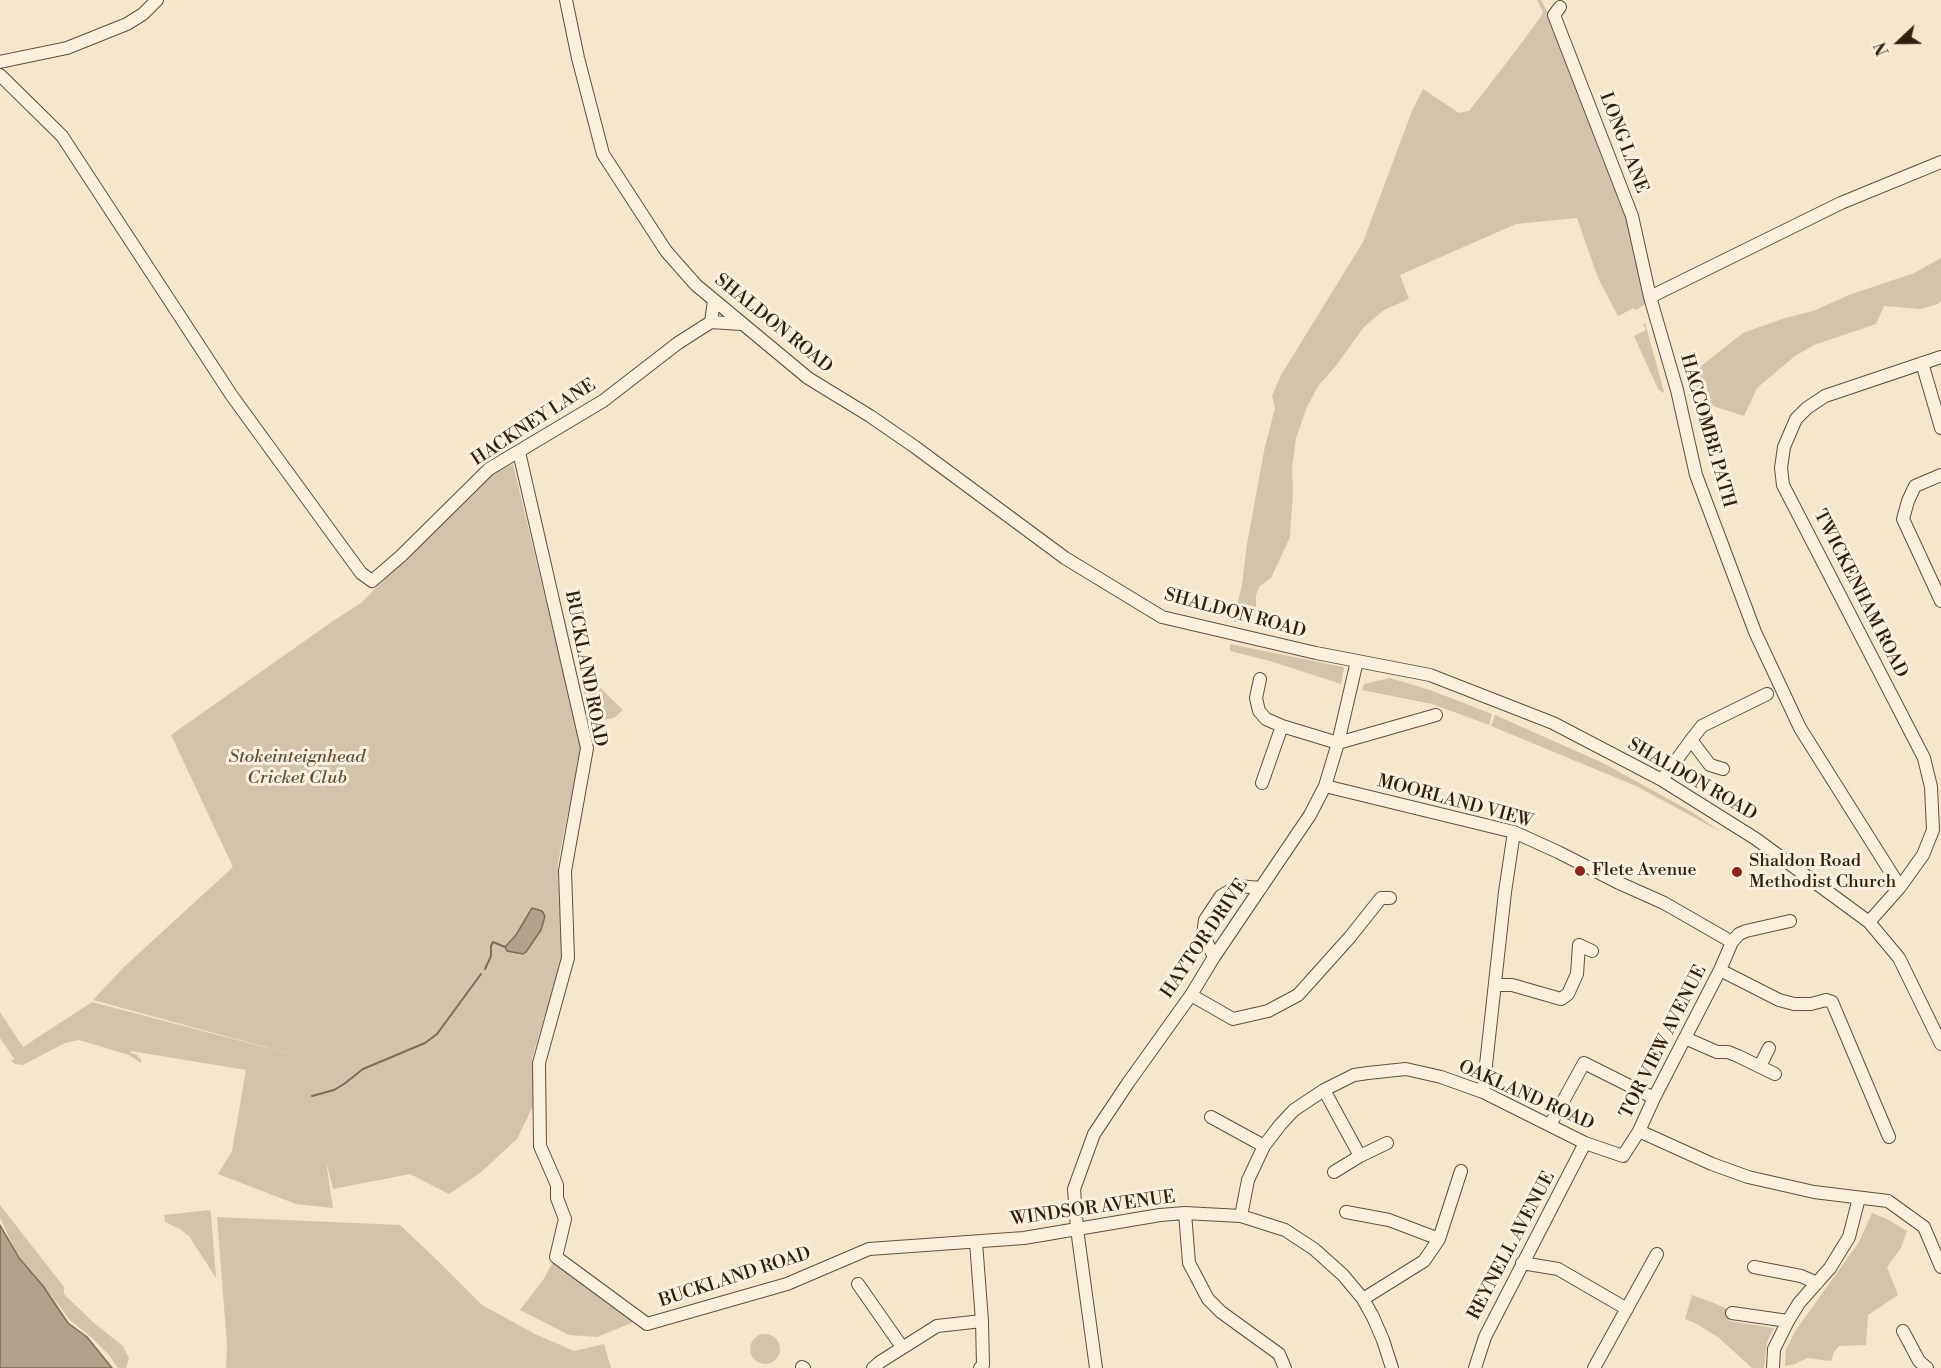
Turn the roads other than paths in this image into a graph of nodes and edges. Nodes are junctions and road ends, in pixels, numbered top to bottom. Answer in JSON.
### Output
{"nodes":[{"id":1,"x":158,"y":0,"type":"edge"},
{"id":2,"x":566,"y":0,"type":"edge"},
{"id":3,"x":1560,"y":7,"type":"dead end"},
{"id":4,"x":0,"y":62,"type":"edge"},
{"id":5,"x":0,"y":75,"type":"edge"},
{"id":6,"x":1941,"y":162,"type":"edge"},
{"id":7,"x":1650,"y":297,"type":"junction"},
{"id":8,"x":714,"y":301,"type":"junction"},
{"id":9,"x":711,"y":322,"type":"junction"},
{"id":10,"x":741,"y":324,"type":"junction"},
{"id":11,"x":1941,"y":357,"type":"edge"},
{"id":12,"x":1922,"y":363,"type":"junction"},
{"id":13,"x":1941,"y":428,"type":"edge"},
{"id":14,"x":519,"y":452,"type":"junction"},
{"id":15,"x":1941,"y":475,"type":"edge"},
{"id":16,"x":1941,"y":601,"type":"edge"},
{"id":17,"x":1357,"y":661,"type":"junction"},
{"id":18,"x":1260,"y":679,"type":"dead end"},
{"id":19,"x":1767,"y":694,"type":"dead end"},
{"id":20,"x":1436,"y":714,"type":"dead end"},
{"id":21,"x":1281,"y":726,"type":"junction"},
{"id":22,"x":1691,"y":740,"type":"junction"},
{"id":23,"x":1338,"y":743,"type":"junction"},
{"id":24,"x":1723,"y":769,"type":"dead end"},
{"id":25,"x":1662,"y":780,"type":"junction"},
{"id":26,"x":1262,"y":783,"type":"dead end"},
{"id":27,"x":1325,"y":786,"type":"junction"},
{"id":28,"x":1937,"y":812,"type":"edge"},
{"id":29,"x":1514,"y":832,"type":"junction"},
{"id":30,"x":1900,"y":887,"type":"junction"},
{"id":31,"x":1261,"y":888,"type":"junction"},
{"id":32,"x":1390,"y":898,"type":"dead end"},
{"id":33,"x":1790,"y":921,"type":"dead end"},
{"id":34,"x":1869,"y":922,"type":"junction"},
{"id":35,"x":1732,"y":942,"type":"junction"},
{"id":36,"x":1592,"y":951,"type":"dead end"},
{"id":37,"x":1214,"y":957,"type":"junction"},
{"id":38,"x":1720,"y":970,"type":"junction"},
{"id":39,"x":1496,"y":985,"type":"junction"},
{"id":40,"x":1191,"y":995,"type":"junction"},
{"id":41,"x":1685,"y":1038,"type":"junction"},
{"id":42,"x":1941,"y":1044,"type":"edge"},
{"id":43,"x":1769,"y":1048,"type":"dead end"},
{"id":44,"x":1760,"y":1066,"type":"junction"},
{"id":45,"x":1775,"y":1074,"type":"dead end"},
{"id":46,"x":1323,"y":1090,"type":"junction"},
{"id":47,"x":1483,"y":1092,"type":"junction"},
{"id":48,"x":1654,"y":1098,"type":"junction"},
{"id":49,"x":1211,"y":1117,"type":"dead end"},
{"id":50,"x":1550,"y":1125,"type":"junction"},
{"id":51,"x":1639,"y":1131,"type":"junction"},
{"id":52,"x":1889,"y":1137,"type":"dead end"},
{"id":53,"x":1387,"y":1143,"type":"dead end"},
{"id":54,"x":1585,"y":1143,"type":"junction"},
{"id":55,"x":1264,"y":1146,"type":"junction"},
{"id":56,"x":1360,"y":1156,"type":"junction"},
{"id":57,"x":1623,"y":1156,"type":"joint"},
{"id":58,"x":1334,"y":1172,"type":"dead end"},
{"id":59,"x":1461,"y":1172,"type":"dead end"},
{"id":60,"x":1859,"y":1198,"type":"junction"},
{"id":61,"x":1346,"y":1212,"type":"dead end"},
{"id":62,"x":1185,"y":1214,"type":"junction"},
{"id":63,"x":1241,"y":1216,"type":"junction"},
{"id":64,"x":1077,"y":1229,"type":"junction"},
{"id":65,"x":1439,"y":1239,"type":"junction"},
{"id":66,"x":976,"y":1242,"type":"junction"},
{"id":67,"x":1657,"y":1254,"type":"dead end"},
{"id":68,"x":1522,"y":1263,"type":"junction"},
{"id":69,"x":1941,"y":1267,"type":"edge"},
{"id":70,"x":1754,"y":1268,"type":"dead end"},
{"id":71,"x":1817,"y":1283,"type":"junction"},
{"id":72,"x":858,"y":1284,"type":"dead end"},
{"id":73,"x":1363,"y":1299,"type":"junction"},
{"id":74,"x":1628,"y":1309,"type":"junction"},
{"id":75,"x":1732,"y":1313,"type":"dead end"},
{"id":76,"x":1788,"y":1321,"type":"junction"},
{"id":77,"x":982,"y":1322,"type":"junction"},
{"id":78,"x":1903,"y":1331,"type":"dead end"},
{"id":79,"x":902,"y":1347,"type":"junction"},
{"id":80,"x":873,"y":1368,"type":"edge"},
{"id":81,"x":980,"y":1368,"type":"edge"},
{"id":82,"x":1096,"y":1368,"type":"edge"},
{"id":83,"x":1285,"y":1368,"type":"edge"},
{"id":84,"x":1392,"y":1368,"type":"edge"},
{"id":85,"x":1475,"y":1368,"type":"edge"},
{"id":86,"x":1593,"y":1368,"type":"edge"},
{"id":87,"x":1773,"y":1368,"type":"edge"},
{"id":88,"x":1927,"y":1368,"type":"edge"}],
"edges":[{"from":1,"to":4,"type":"street"},
{"from":2,"to":8,"type":"street","name":"SHALDON ROAD"},
{"from":3,"to":7,"type":"street","name":"LONG LANE"},
{"from":5,"to":14,"type":"street","name":"HACKNEY LANE"},
{"from":6,"to":7,"type":"street"},
{"from":7,"to":30,"type":"street","name":"HACCOMBE PATH"},
{"from":8,"to":9,"type":"street"},
{"from":8,"to":10,"type":"street","name":"SHALDON ROAD"},
{"from":9,"to":10,"type":"street"},
{"from":9,"to":14,"type":"street","name":"HACKNEY LANE"},
{"from":10,"to":17,"type":"street","name":"SHALDON ROAD"},
{"from":11,"to":12,"type":"street","name":"TWICKENHAM ROAD"},
{"from":12,"to":13,"type":"street"},
{"from":12,"to":28,"type":"street","name":"TWICKENHAM ROAD"},
{"from":14,"to":66,"type":"street","name":"BUCKLAND ROAD"},
{"from":15,"to":16,"type":"street"},
{"from":17,"to":23,"type":"street","name":"HAYTOR DRIVE"},
{"from":17,"to":25,"type":"street","name":"SHALDON ROAD"},
{"from":18,"to":21,"type":"street"},
{"from":19,"to":22,"type":"street"},
{"from":20,"to":23,"type":"street"},
{"from":21,"to":23,"type":"street"},
{"from":21,"to":26,"type":"street"},
{"from":22,"to":24,"type":"street"},
{"from":22,"to":25,"type":"street"},
{"from":23,"to":27,"type":"street","name":"HAYTOR DRIVE"},
{"from":25,"to":34,"type":"street","name":"SHALDON ROAD"},
{"from":27,"to":29,"type":"street","name":"MOORLAND VIEW"},
{"from":27,"to":31,"type":"street","name":"HAYTOR DRIVE"},
{"from":28,"to":30,"type":"street","name":"TWICKENHAM ROAD"},
{"from":29,"to":35,"type":"street","name":"MOORLAND VIEW"},
{"from":29,"to":39,"type":"street"},
{"from":30,"to":34,"type":"street","name":"TWICKENHAM ROAD"},
{"from":31,"to":37,"type":"street","name":"HAYTOR DRIVE"},
{"from":31,"to":37,"type":"street"},
{"from":32,"to":40,"type":"street"},
{"from":33,"to":35,"type":"street"},
{"from":34,"to":42,"type":"street","name":"SHALDON ROAD"},
{"from":35,"to":38,"type":"street","name":"TOR VIEW AVENUE"},
{"from":36,"to":39,"type":"street"},
{"from":37,"to":40,"type":"street","name":"HAYTOR DRIVE"},
{"from":38,"to":41,"type":"street","name":"TOR VIEW AVENUE"},
{"from":38,"to":52,"type":"street"},
{"from":39,"to":47,"type":"street"},
{"from":40,"to":64,"type":"street","name":"HAYTOR DRIVE"},
{"from":41,"to":44,"type":"street"},
{"from":41,"to":48,"type":"street","name":"TOR VIEW AVENUE"},
{"from":43,"to":44,"type":"street"},
{"from":44,"to":45,"type":"street"},
{"from":46,"to":47,"type":"street","name":"OAKLAND ROAD"},
{"from":46,"to":55,"type":"street","name":"OAKLAND ROAD"},
{"from":46,"to":56,"type":"street"},
{"from":47,"to":50,"type":"street","name":"OAKLAND ROAD"},
{"from":48,"to":50,"type":"street"},
{"from":48,"to":51,"type":"street","name":"TOR VIEW AVENUE"},
{"from":49,"to":55,"type":"street"},
{"from":50,"to":54,"type":"street","name":"OAKLAND ROAD"},
{"from":51,"to":57,"type":"street","name":"TOR VIEW AVENUE"},
{"from":51,"to":60,"type":"street"},
{"from":53,"to":56,"type":"street"},
{"from":54,"to":57,"type":"street","name":"OAKLAND ROAD"},
{"from":54,"to":68,"type":"street","name":"REYNELL AVENUE"},
{"from":55,"to":63,"type":"street","name":"OAKLAND ROAD"},
{"from":56,"to":58,"type":"street"},
{"from":59,"to":65,"type":"street"},
{"from":60,"to":69,"type":"street"},
{"from":60,"to":71,"type":"street"},
{"from":61,"to":65,"type":"street"},
{"from":62,"to":63,"type":"street","name":"WINDSOR AVENUE"},
{"from":62,"to":64,"type":"street","name":"WINDSOR AVENUE"},
{"from":62,"to":83,"type":"street"},
{"from":63,"to":73,"type":"street","name":"WINDSOR AVENUE"},
{"from":64,"to":66,"type":"street","name":"WINDSOR AVENUE"},
{"from":64,"to":82,"type":"street","name":"HAYTOR DRIVE"},
{"from":65,"to":73,"type":"street"},
{"from":66,"to":77,"type":"street"},
{"from":67,"to":74,"type":"street"},
{"from":68,"to":74,"type":"street"},
{"from":68,"to":85,"type":"street","name":"REYNELL AVENUE"},
{"from":70,"to":71,"type":"street"},
{"from":71,"to":76,"type":"street"},
{"from":72,"to":79,"type":"street"},
{"from":73,"to":84,"type":"street","name":"WINDSOR AVENUE"},
{"from":74,"to":86,"type":"street"},
{"from":75,"to":76,"type":"street"},
{"from":76,"to":87,"type":"street"},
{"from":77,"to":79,"type":"street"},
{"from":77,"to":81,"type":"street"},
{"from":78,"to":88,"type":"street"},
{"from":79,"to":80,"type":"street"}]}
